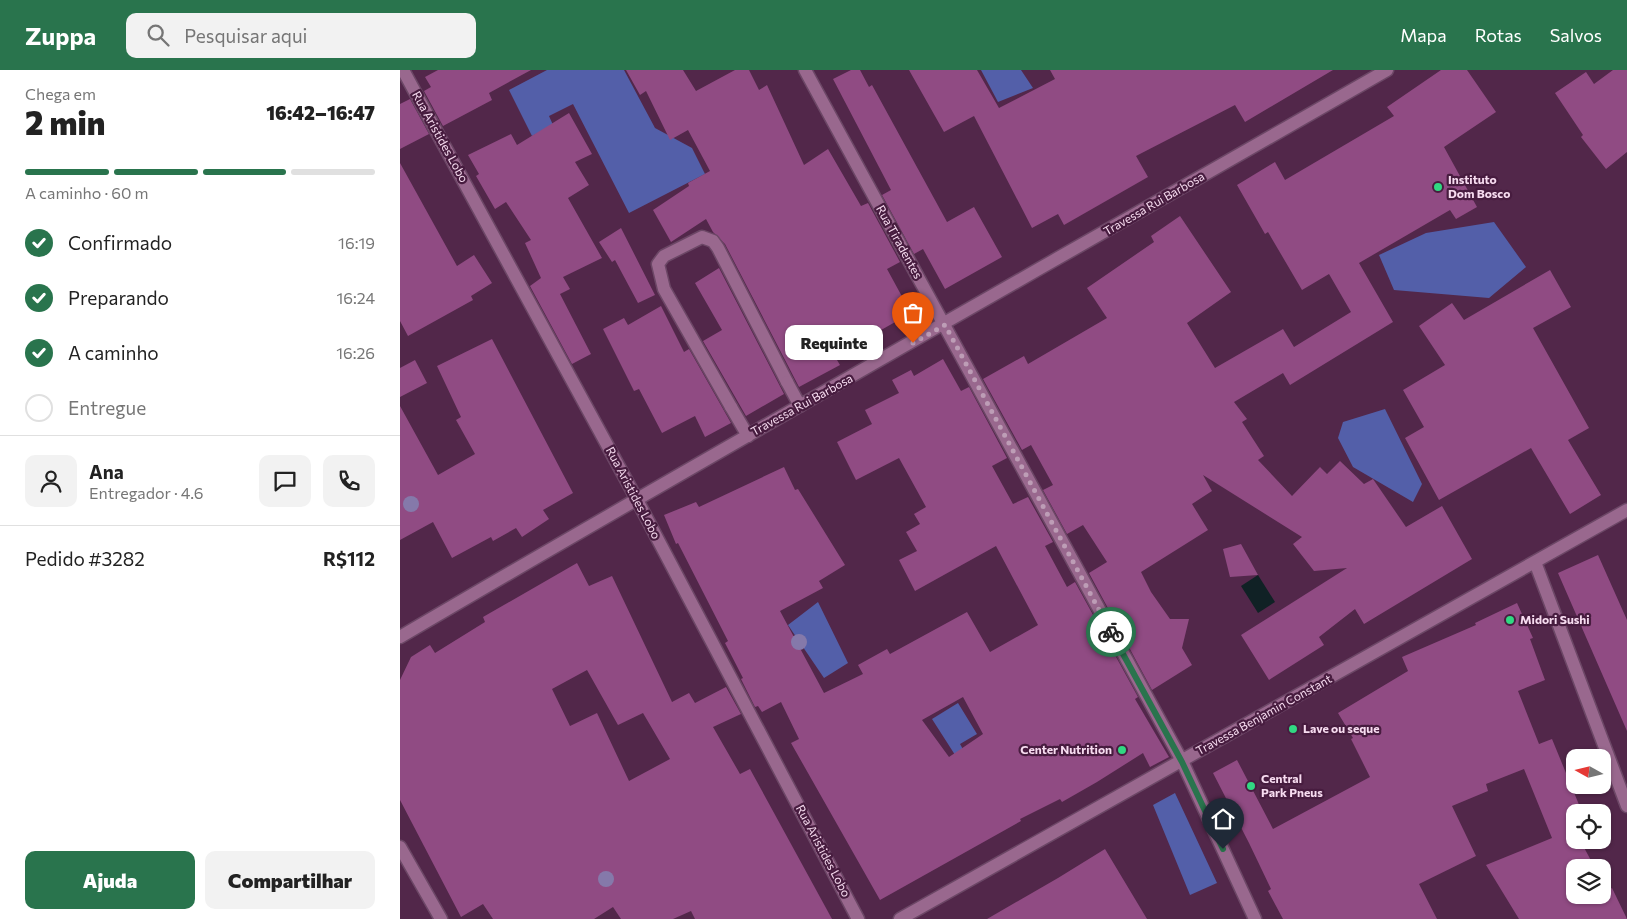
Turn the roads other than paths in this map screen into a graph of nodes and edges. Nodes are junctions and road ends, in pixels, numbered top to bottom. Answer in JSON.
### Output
{"nodes":[{"id":1,"x":403,"y":70,"type":"edge"},
{"id":2,"x":805,"y":70,"type":"edge"},
{"id":3,"x":1387,"y":70,"type":"edge"},
{"id":4,"x":945,"y":325,"type":"junction"},
{"id":5,"x":800,"y":406,"type":"junction"},
{"id":6,"x":748,"y":436,"type":"junction"},
{"id":7,"x":636,"y":498,"type":"junction"},
{"id":8,"x":1627,"y":510,"type":"edge"},
{"id":9,"x":1535,"y":562,"type":"junction"},
{"id":10,"x":400,"y":636,"type":"edge"},
{"id":11,"x":1182,"y":762,"type":"junction"},
{"id":12,"x":1627,"y":806,"type":"edge"},
{"id":13,"x":400,"y":847,"type":"edge"},
{"id":14,"x":441,"y":919,"type":"edge"},
{"id":15,"x":858,"y":919,"type":"edge"},
{"id":16,"x":900,"y":919,"type":"edge"},
{"id":17,"x":1255,"y":919,"type":"edge"}],
"edges":[{"from":1,"to":7,"type":"street","name":"Rua Aristides Lobo"},
{"from":2,"to":4,"type":"street","name":"Rua Tiradentes"},
{"from":3,"to":4,"type":"street","name":"Travessa Rui Barbosa"},
{"from":4,"to":5,"type":"street","name":"Travessa Rui Barbosa"},
{"from":4,"to":11,"type":"street","name":"Rua Tiradentes"},
{"from":5,"to":6,"type":"street","name":"Travessa Rui Barbosa"},
{"from":5,"to":6,"type":"street"},
{"from":6,"to":7,"type":"street","name":"Travessa Rui Barbosa"},
{"from":7,"to":10,"type":"street","name":"Travessa Rui Barbosa"},
{"from":7,"to":15,"type":"street","name":"Rua Aristides Lobo"},
{"from":8,"to":9,"type":"street","name":"Travessa Benjamin Constant"},
{"from":9,"to":11,"type":"street","name":"Travessa Benjamin Constant"},
{"from":9,"to":12,"type":"street"},
{"from":11,"to":16,"type":"street","name":"Travessa Benjamin Constant"},
{"from":11,"to":17,"type":"street","name":"Rua Tiradentes"},
{"from":13,"to":14,"type":"street"}]}
